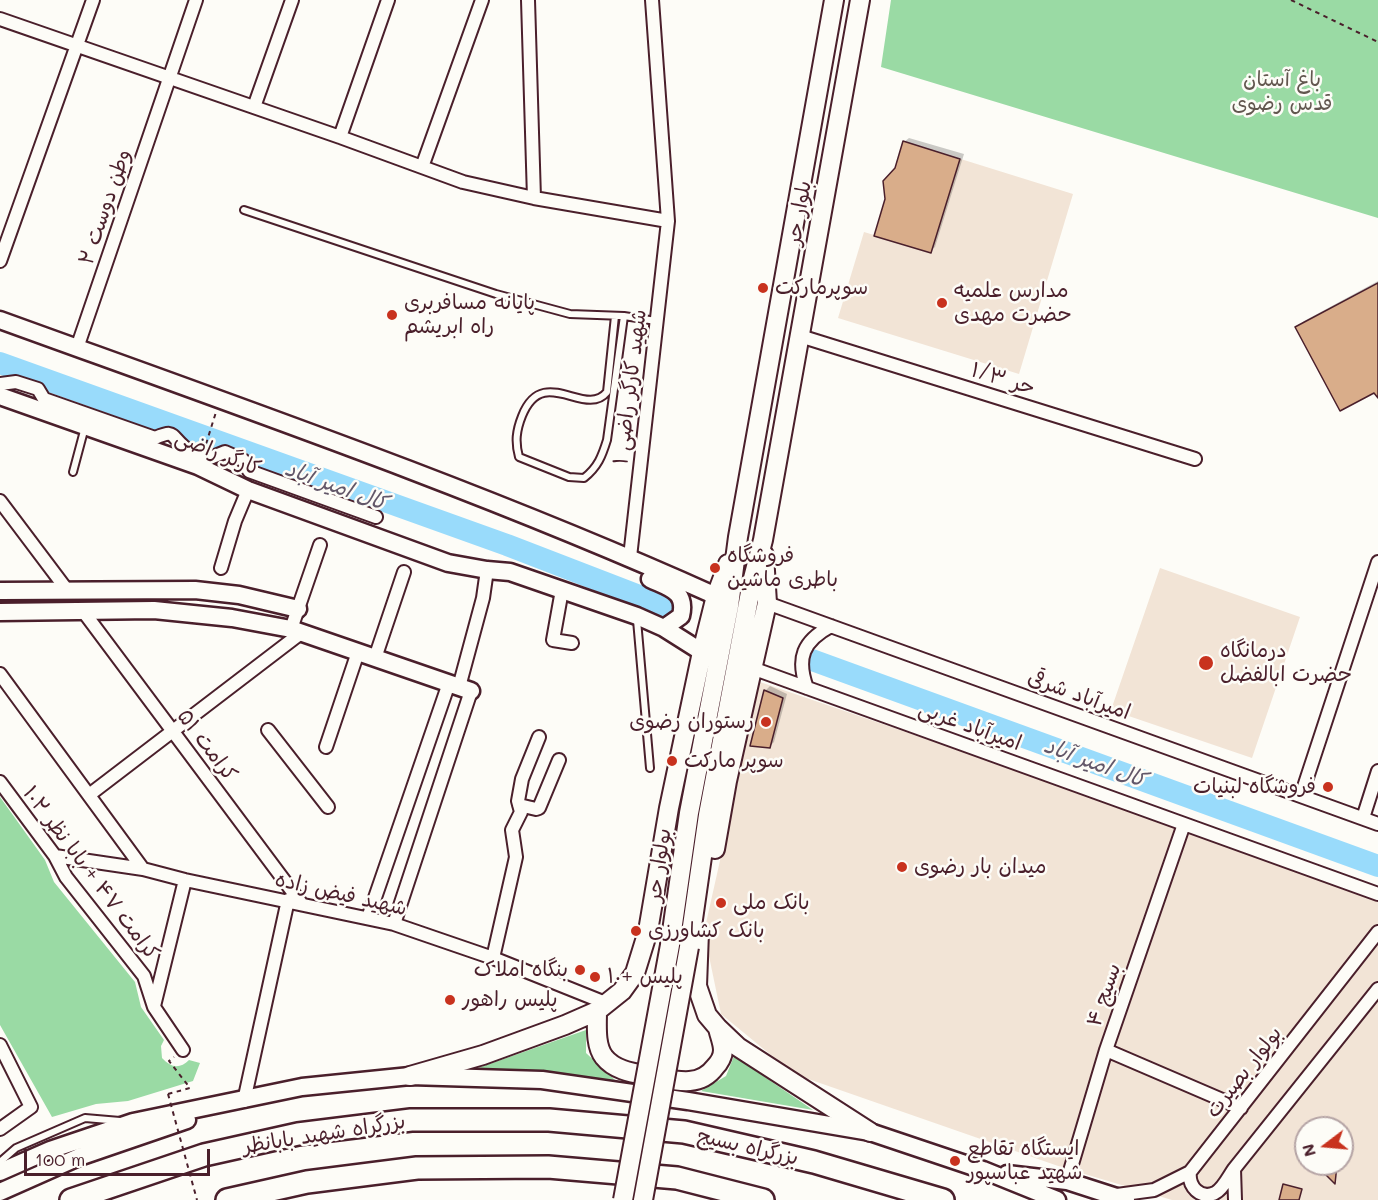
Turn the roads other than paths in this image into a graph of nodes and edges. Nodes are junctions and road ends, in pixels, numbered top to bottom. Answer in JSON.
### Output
{"nodes":[{"id":1,"x":93,"y":0,"type":"edge"},
{"id":2,"x":196,"y":0,"type":"edge"},
{"id":3,"x":292,"y":0,"type":"edge"},
{"id":4,"x":388,"y":0,"type":"edge"},
{"id":5,"x":482,"y":0,"type":"edge"},
{"id":6,"x":528,"y":0,"type":"edge"},
{"id":7,"x":652,"y":0,"type":"edge"},
{"id":8,"x":834,"y":0,"type":"edge"},
{"id":9,"x":860,"y":0,"type":"edge"},
{"id":10,"x":0,"y":20,"type":"edge"},
{"id":11,"x":77,"y":46,"type":"junction"},
{"id":12,"x":169,"y":78,"type":"junction"},
{"id":13,"x":254,"y":107,"type":"junction"},
{"id":14,"x":340,"y":136,"type":"junction"},
{"id":15,"x":422,"y":167,"type":"junction"},
{"id":16,"x":534,"y":198,"type":"junction"},
{"id":17,"x":244,"y":210,"type":"dead end"},
{"id":18,"x":668,"y":221,"type":"junction"},
{"id":19,"x":0,"y":261,"type":"edge"},
{"id":20,"x":615,"y":316,"type":"junction"},
{"id":21,"x":624,"y":316,"type":"junction"},
{"id":22,"x":0,"y":320,"type":"edge"},
{"id":23,"x":657,"y":321,"type":"junction"},
{"id":24,"x":800,"y":336,"type":"junction"},
{"id":25,"x":77,"y":348,"type":"junction"},
{"id":26,"x":0,"y":384,"type":"edge"},
{"id":27,"x":0,"y":396,"type":"edge"},
{"id":28,"x":86,"y":426,"type":"junction"},
{"id":29,"x":1195,"y":459,"type":"dead end"},
{"id":30,"x":73,"y":472,"type":"dead end"},
{"id":31,"x":248,"y":490,"type":"junction"},
{"id":32,"x":0,"y":501,"type":"edge"},
{"id":33,"x":376,"y":517,"type":"dead end"},
{"id":34,"x":547,"y":524,"type":"junction"},
{"id":35,"x":738,"y":537,"type":"junction"},
{"id":36,"x":763,"y":540,"type":"junction"},
{"id":37,"x":320,"y":545,"type":"dead end"},
{"id":38,"x":630,"y":557,"type":"junction"},
{"id":39,"x":1378,"y":562,"type":"edge"},
{"id":40,"x":221,"y":568,"type":"dead end"},
{"id":41,"x":487,"y":570,"type":"junction"},
{"id":42,"x":404,"y":572,"type":"dead end"},
{"id":43,"x":67,"y":590,"type":"junction"},
{"id":44,"x":562,"y":590,"type":"junction"},
{"id":45,"x":0,"y":591,"type":"edge"},
{"id":46,"x":716,"y":596,"type":"junction"},
{"id":47,"x":767,"y":603,"type":"junction"},
{"id":48,"x":298,"y":609,"type":"junction"},
{"id":49,"x":82,"y":611,"type":"junction"},
{"id":50,"x":0,"y":612,"type":"edge"},
{"id":51,"x":636,"y":616,"type":"junction"},
{"id":52,"x":831,"y":626,"type":"junction"},
{"id":53,"x":664,"y":628,"type":"junction"},
{"id":54,"x":296,"y":631,"type":"junction"},
{"id":55,"x":572,"y":643,"type":"dead end"},
{"id":56,"x":358,"y":652,"type":"junction"},
{"id":57,"x":702,"y":652,"type":"junction"},
{"id":58,"x":375,"y":658,"type":"junction"},
{"id":59,"x":752,"y":668,"type":"junction"},
{"id":60,"x":0,"y":674,"type":"edge"},
{"id":61,"x":460,"y":687,"type":"junction"},
{"id":62,"x":807,"y":687,"type":"junction"},
{"id":63,"x":268,"y":730,"type":"dead end"},
{"id":64,"x":172,"y":731,"type":"junction"},
{"id":65,"x":539,"y":737,"type":"dead end"},
{"id":66,"x":326,"y":747,"type":"dead end"},
{"id":67,"x":559,"y":760,"type":"dead end"},
{"id":68,"x":650,"y":768,"type":"dead end"},
{"id":69,"x":1378,"y":771,"type":"edge"},
{"id":70,"x":0,"y":782,"type":"edge"},
{"id":71,"x":89,"y":795,"type":"junction"},
{"id":72,"x":1301,"y":796,"type":"junction"},
{"id":73,"x":519,"y":805,"type":"junction"},
{"id":74,"x":328,"y":807,"type":"dead end"},
{"id":75,"x":1362,"y":818,"type":"junction"},
{"id":76,"x":1184,"y":824,"type":"junction"},
{"id":77,"x":1378,"y":824,"type":"edge"},
{"id":78,"x":55,"y":856,"type":"junction"},
{"id":79,"x":143,"y":869,"type":"junction"},
{"id":80,"x":185,"y":880,"type":"junction"},
{"id":81,"x":1378,"y":894,"type":"edge"},
{"id":82,"x":288,"y":900,"type":"junction"},
{"id":83,"x":301,"y":903,"type":"junction"},
{"id":84,"x":368,"y":918,"type":"junction"},
{"id":85,"x":394,"y":924,"type":"junction"},
{"id":86,"x":1378,"y":932,"type":"edge"},
{"id":87,"x":493,"y":958,"type":"junction"},
{"id":88,"x":1378,"y":989,"type":"edge"},
{"id":89,"x":154,"y":1007,"type":"junction"},
{"id":90,"x":603,"y":1008,"type":"junction"},
{"id":91,"x":718,"y":1028,"type":"junction"},
{"id":92,"x":0,"y":1045,"type":"edge"},
{"id":93,"x":183,"y":1050,"type":"road end"},
{"id":94,"x":1106,"y":1050,"type":"junction"},
{"id":95,"x":410,"y":1076,"type":"junction"},
{"id":96,"x":244,"y":1101,"type":"junction"},
{"id":97,"x":1240,"y":1108,"type":"junction"},
{"id":98,"x":549,"y":1120,"type":"joint"},
{"id":99,"x":133,"y":1122,"type":"junction"},
{"id":100,"x":0,"y":1129,"type":"edge"},
{"id":101,"x":870,"y":1132,"type":"junction"},
{"id":102,"x":0,"y":1162,"type":"edge"},
{"id":103,"x":1234,"y":1169,"type":"junction"},
{"id":104,"x":983,"y":1170,"type":"junction"},
{"id":105,"x":0,"y":1172,"type":"edge"},
{"id":106,"x":1190,"y":1172,"type":"junction"},
{"id":107,"x":1067,"y":1181,"type":"junction"},
{"id":108,"x":0,"y":1192,"type":"edge"},
{"id":109,"x":1120,"y":1198,"type":"edge"},
{"id":110,"x":71,"y":1200,"type":"edge"},
{"id":111,"x":227,"y":1200,"type":"edge"},
{"id":112,"x":623,"y":1200,"type":"edge"},
{"id":113,"x":644,"y":1200,"type":"edge"},
{"id":114,"x":763,"y":1200,"type":"edge"},
{"id":115,"x":943,"y":1200,"type":"edge"},
{"id":116,"x":1058,"y":1200,"type":"edge"},
{"id":117,"x":1235,"y":1200,"type":"edge"}],
"edges":[{"from":1,"to":11,"type":"street"},
{"from":2,"to":12,"type":"street","name":"وطن دوست ۲"},
{"from":3,"to":13,"type":"street"},
{"from":4,"to":14,"type":"street"},
{"from":5,"to":15,"type":"street"},
{"from":6,"to":16,"type":"street"},
{"from":7,"to":18,"type":"street","name":"شهید کارگر راضی ۱"},
{"from":8,"to":35,"type":"main road","name":"بلوار حر"},
{"from":9,"to":24,"type":"main road","name":"بلوار حر"},
{"from":10,"to":11,"type":"street"},
{"from":11,"to":12,"type":"street"},
{"from":11,"to":19,"type":"street"},
{"from":12,"to":13,"type":"street"},
{"from":12,"to":25,"type":"street","name":"وطن دوست ۲"},
{"from":13,"to":14,"type":"street"},
{"from":14,"to":15,"type":"street"},
{"from":15,"to":16,"type":"street"},
{"from":16,"to":18,"type":"street"},
{"from":17,"to":20,"type":"lane"},
{"from":18,"to":23,"type":"street","name":"شهید کارگر راضی ۱"},
{"from":20,"to":21,"type":"lane"},
{"from":20,"to":21,"type":"lane"},
{"from":21,"to":23,"type":"lane"},
{"from":22,"to":25,"type":"street"},
{"from":23,"to":38,"type":"street","name":"شهید کارگر راضی ۱"},
{"from":24,"to":29,"type":"street","name":"حر ۱/۳"},
{"from":24,"to":36,"type":"main road","name":"بلوار حر"},
{"from":25,"to":34,"type":"street"},
{"from":26,"to":33,"type":"street"},
{"from":27,"to":28,"type":"street","name":"کارگر راضی"},
{"from":28,"to":30,"type":"lane"},
{"from":28,"to":31,"type":"street","name":"کارگر راضی"},
{"from":31,"to":40,"type":"street"},
{"from":31,"to":41,"type":"street","name":"کارگر راضی"},
{"from":32,"to":43,"type":"street"},
{"from":34,"to":38,"type":"street"},
{"from":34,"to":53,"type":"street"},
{"from":35,"to":46,"type":"main road"},
{"from":35,"to":112,"type":"main road","name":"بولوار حر","bridge":true},
{"from":36,"to":47,"type":"main road"},
{"from":36,"to":113,"type":"main road","name":"بولوار حر","bridge":true},
{"from":37,"to":48,"type":"street"},
{"from":38,"to":46,"type":"street"},
{"from":39,"to":72,"type":"street"},
{"from":41,"to":44,"type":"street","name":"کارگر راضی"},
{"from":41,"to":61,"type":"street"},
{"from":42,"to":58,"type":"street"},
{"from":43,"to":45,"type":"street"},
{"from":43,"to":48,"type":"street"},
{"from":44,"to":51,"type":"street","name":"کارگر راضی"},
{"from":44,"to":55,"type":"street"},
{"from":46,"to":57,"type":"main road"},
{"from":47,"to":52,"type":"street","name":"امیرآباد شرقی"},
{"from":47,"to":59,"type":"main road"},
{"from":48,"to":54,"type":"street"},
{"from":49,"to":50,"type":"street"},
{"from":49,"to":54,"type":"street"},
{"from":49,"to":64,"type":"street","name":"کرامت ۵۱"},
{"from":51,"to":53,"type":"street","name":"کارگر راضی"},
{"from":51,"to":68,"type":"lane"},
{"from":52,"to":62,"type":"street"},
{"from":52,"to":72,"type":"street","name":"امیرآباد شرقی"},
{"from":53,"to":57,"type":"street","name":"کارگر راضی"},
{"from":54,"to":56,"type":"street"},
{"from":54,"to":64,"type":"street"},
{"from":56,"to":58,"type":"street"},
{"from":56,"to":66,"type":"street"},
{"from":57,"to":90,"type":"main road"},
{"from":58,"to":61,"type":"street"},
{"from":59,"to":62,"type":"street","name":"امیرآباد غربی"},
{"from":59,"to":91,"type":"main road"},
{"from":60,"to":71,"type":"street"},
{"from":61,"to":84,"type":"street"},
{"from":61,"to":85,"type":"street"},
{"from":62,"to":76,"type":"street","name":"امیرآباد غربی"},
{"from":63,"to":74,"type":"street"},
{"from":64,"to":71,"type":"street"},
{"from":64,"to":83,"type":"street","name":"کرامت ۵۱"},
{"from":65,"to":73,"type":"street"},
{"from":67,"to":73,"type":"street"},
{"from":69,"to":75,"type":"street"},
{"from":70,"to":78,"type":"street","name":"کرامت ۴۷ + بابا نظر ۱۰۲"},
{"from":71,"to":79,"type":"street"},
{"from":72,"to":75,"type":"street","name":"امیرآباد شرقی"},
{"from":73,"to":87,"type":"street"},
{"from":75,"to":77,"type":"street","name":"امیرآباد شرقی"},
{"from":76,"to":81,"type":"street","name":"امیرآباد غربی"},
{"from":76,"to":94,"type":"street","name":"بسیج ۴"},
{"from":78,"to":79,"type":"street","name":"شهید فیض زاده"},
{"from":78,"to":89,"type":"street","name":"کرامت ۴۷ + بابا نظر ۱۰۲"},
{"from":79,"to":80,"type":"street","name":"شهید فیض زاده"},
{"from":80,"to":82,"type":"street","name":"شهید فیض زاده"},
{"from":80,"to":89,"type":"street"},
{"from":82,"to":83,"type":"street","name":"شهید فیض زاده"},
{"from":82,"to":96,"type":"street"},
{"from":83,"to":84,"type":"street","name":"شهید فیض زاده"},
{"from":84,"to":85,"type":"street","name":"شهید فیض زاده"},
{"from":85,"to":87,"type":"street","name":"شهید فیض زاده"},
{"from":86,"to":97,"type":"street","name":"بولوار بصیرت"},
{"from":87,"to":90,"type":"street","name":"شهید فیض زاده"},
{"from":88,"to":103,"type":"street"},
{"from":89,"to":93,"type":"street","name":"کرامت ۴۷ + بابا نظر ۱۰۲"},
{"from":90,"to":91,"type":"main road"},
{"from":90,"to":95,"type":"main road"},
{"from":91,"to":101,"type":"main road"},
{"from":92,"to":100,"type":"street"},
{"from":94,"to":97,"type":"street"},
{"from":94,"to":107,"type":"street","name":"بسیج ۴"},
{"from":95,"to":96,"type":"street"},
{"from":95,"to":101,"type":"street"},
{"from":96,"to":99,"type":"street"},
{"from":96,"to":108,"type":"street"},
{"from":97,"to":106,"type":"street","name":"بولوار بصیرت"},
{"from":98,"to":110,"type":"highway","name":"بزرگراه شهید بابانظر"},
{"from":98,"to":115,"type":"highway","name":"بزرگراه بسیج"},
{"from":99,"to":102,"type":"lane"},
{"from":99,"to":105,"type":"street"},
{"from":101,"to":104,"type":"street"},
{"from":103,"to":106,"type":"street"},
{"from":103,"to":117,"type":"street"},
{"from":104,"to":107,"type":"street"},
{"from":104,"to":116,"type":"street"},
{"from":106,"to":109,"type":"street","name":"بولوار بصیرت"},
{"from":107,"to":109,"type":"street"},
{"from":111,"to":114,"type":"highway"}]}
